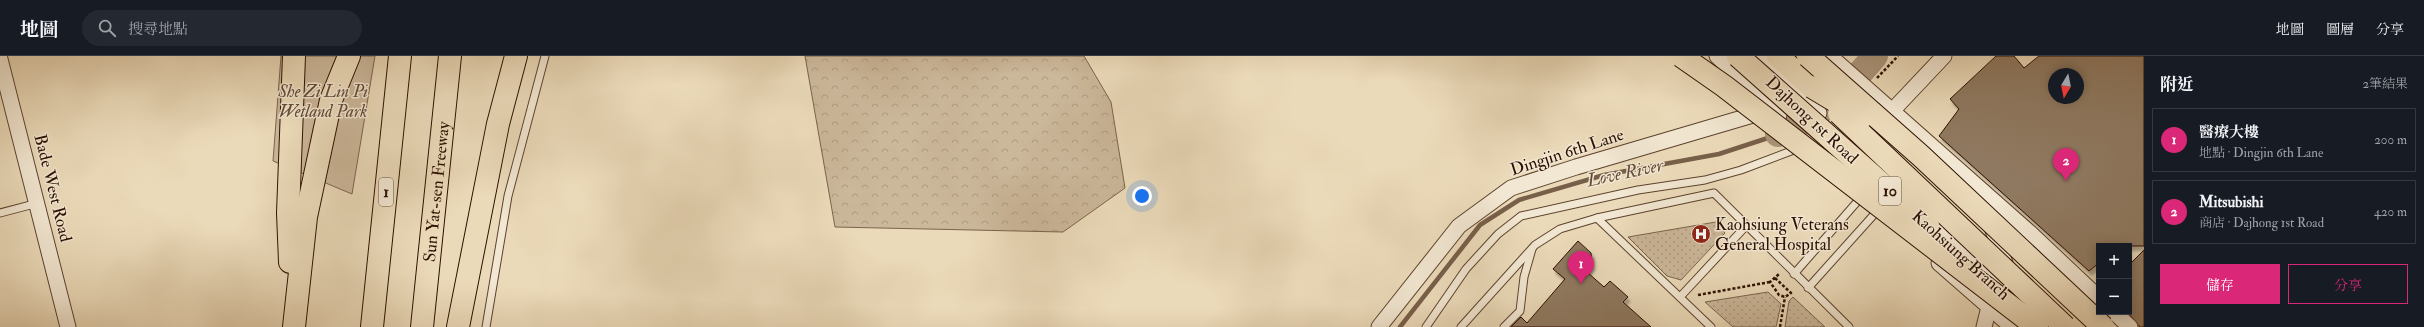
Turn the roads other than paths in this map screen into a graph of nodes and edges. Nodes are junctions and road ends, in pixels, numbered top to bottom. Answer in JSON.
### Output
{"nodes":[{"id":1,"x":294,"y":56,"type":"edge"},
{"id":2,"x":349,"y":56,"type":"edge"},
{"id":3,"x":400,"y":56,"type":"edge"},
{"id":4,"x":450,"y":56,"type":"edge"},
{"id":5,"x":508,"y":56,"type":"edge"},
{"id":6,"x":516,"y":56,"type":"edge"},
{"id":7,"x":545,"y":56,"type":"edge"},
{"id":8,"x":1681,"y":56,"type":"edge"},
{"id":9,"x":1694,"y":56,"type":"edge"},
{"id":10,"x":1717,"y":56,"type":"edge"},
{"id":11,"x":1738,"y":56,"type":"edge"},
{"id":12,"x":1756,"y":56,"type":"edge"},
{"id":13,"x":1778,"y":56,"type":"edge"},
{"id":14,"x":1808,"y":56,"type":"edge"},
{"id":15,"x":1830,"y":56,"type":"edge"},
{"id":16,"x":1944,"y":56,"type":"edge"},
{"id":17,"x":0,"y":59,"type":"edge"},
{"id":18,"x":1810,"y":96,"type":"junction"},
{"id":19,"x":1771,"y":108,"type":"junction"},
{"id":20,"x":1893,"y":110,"type":"junction"},
{"id":21,"x":498,"y":124,"type":"junction"},
{"id":22,"x":1810,"y":144,"type":"junction"},
{"id":23,"x":1976,"y":185,"type":"junction"},
{"id":24,"x":1894,"y":187,"type":"junction"},
{"id":25,"x":1864,"y":195,"type":"junction"},
{"id":26,"x":38,"y":203,"type":"junction"},
{"id":27,"x":1879,"y":209,"type":"junction"},
{"id":28,"x":0,"y":213,"type":"edge"},
{"id":29,"x":297,"y":215,"type":"junction"},
{"id":30,"x":1597,"y":218,"type":"junction"},
{"id":31,"x":1746,"y":226,"type":"junction"},
{"id":32,"x":1533,"y":247,"type":"junction"},
{"id":33,"x":2004,"y":263,"type":"junction"},
{"id":34,"x":1794,"y":274,"type":"junction"},
{"id":35,"x":1997,"y":282,"type":"junction"},
{"id":36,"x":1808,"y":288,"type":"junction"},
{"id":37,"x":2096,"y":295,"type":"edge"},
{"id":38,"x":1680,"y":297,"type":"junction"},
{"id":39,"x":1988,"y":306,"type":"junction"},
{"id":40,"x":2117,"y":315,"type":"edge"},
{"id":41,"x":68,"y":327,"type":"edge"},
{"id":42,"x":294,"y":327,"type":"edge"},
{"id":43,"x":372,"y":327,"type":"edge"},
{"id":44,"x":422,"y":327,"type":"edge"},
{"id":45,"x":458,"y":327,"type":"edge"},
{"id":46,"x":486,"y":327,"type":"edge"},
{"id":47,"x":1379,"y":327,"type":"edge"},
{"id":48,"x":1426,"y":327,"type":"edge"},
{"id":49,"x":1461,"y":327,"type":"edge"},
{"id":50,"x":1504,"y":327,"type":"edge"},
{"id":51,"x":1711,"y":327,"type":"edge"},
{"id":52,"x":1849,"y":327,"type":"edge"},
{"id":53,"x":1984,"y":327,"type":"edge"},
{"id":54,"x":2012,"y":327,"type":"edge"},
{"id":55,"x":2037,"y":327,"type":"edge"},
{"id":56,"x":2042,"y":327,"type":"edge"},
{"id":57,"x":2065,"y":327,"type":"edge"},
{"id":58,"x":2078,"y":327,"type":"edge"},
{"id":59,"x":2089,"y":327,"type":"edge"},
{"id":60,"x":2103,"y":327,"type":"edge"},
{"id":61,"x":2130,"y":327,"type":"edge"}],
"edges":[{"from":1,"to":29,"type":"highway"},
{"from":2,"to":29,"type":"highway"},
{"from":3,"to":43,"type":"highway","number":"1"},
{"from":4,"to":44,"type":"highway","name":"Sun Yat-sen Freeway"},
{"from":5,"to":21,"type":"highway"},
{"from":6,"to":21,"type":"highway"},
{"from":7,"to":46,"type":"lane"},
{"from":8,"to":55,"type":"highway","bridge":true},
{"from":9,"to":19,"type":"lane"},
{"from":10,"to":19,"type":"street","name":"Dajhong 1st Road"},
{"from":11,"to":56,"type":"highway","name":"Kaohsiung Branch","number":"10","bridge":true},
{"from":12,"to":18,"type":"street","name":"Dajhong 1st Road"},
{"from":13,"to":18,"type":"highway","name":"Kaohsiung Branch","number":"10"},
{"from":14,"to":60,"type":"highway","bridge":true},
{"from":15,"to":20,"type":"street","name":"Dajhong 1st Road"},
{"from":16,"to":20,"type":"street"},
{"from":17,"to":26,"type":"street","name":"Bade West Road"},
{"from":18,"to":24,"type":"street","name":"Dajhong 1st Road"},
{"from":18,"to":57,"type":"highway","name":"Kaohsiung Branch","number":"10","bridge":true},
{"from":18,"to":59,"type":"highway","bridge":true},
{"from":19,"to":22,"type":"street","name":"Dajhong 1st Road"},
{"from":19,"to":47,"type":"street","name":"Dingjin 6th Lane"},
{"from":20,"to":23,"type":"street","name":"Dajhong 1st Road"},
{"from":21,"to":45,"type":"highway"},
{"from":22,"to":25,"type":"street","name":"Dajhong 1st Road"},
{"from":22,"to":48,"type":"lane"},
{"from":23,"to":33,"type":"street","name":"Dajhong 1st Road"},
{"from":23,"to":37,"type":"street","name":"Dajhong 1st Road"},
{"from":24,"to":25,"type":"street"},
{"from":24,"to":33,"type":"street","name":"Dajhong 1st Road"},
{"from":24,"to":35,"type":"street","name":"Dajhong 1st Road"},
{"from":25,"to":27,"type":"street","name":"Dajhong 1st Road"},
{"from":25,"to":34,"type":"lane"},
{"from":26,"to":28,"type":"lane"},
{"from":26,"to":41,"type":"street","name":"Bade West Road"},
{"from":27,"to":36,"type":"lane"},
{"from":27,"to":39,"type":"street","name":"Dajhong 1st Road"},
{"from":29,"to":42,"type":"highway"},
{"from":30,"to":31,"type":"lane"},
{"from":30,"to":32,"type":"lane"},
{"from":30,"to":38,"type":"lane"},
{"from":31,"to":34,"type":"lane"},
{"from":31,"to":38,"type":"lane"},
{"from":32,"to":49,"type":"lane"},
{"from":32,"to":50,"type":"lane"},
{"from":33,"to":35,"type":"street"},
{"from":33,"to":58,"type":"street","name":"Dajhong 1st Road"},
{"from":34,"to":36,"type":"lane"},
{"from":35,"to":39,"type":"street"},
{"from":36,"to":52,"type":"lane"},
{"from":38,"to":51,"type":"lane"},
{"from":39,"to":53,"type":"street"},
{"from":39,"to":54,"type":"street","name":"Dajhong 1st Road"},
{"from":40,"to":61,"type":"street"}]}
